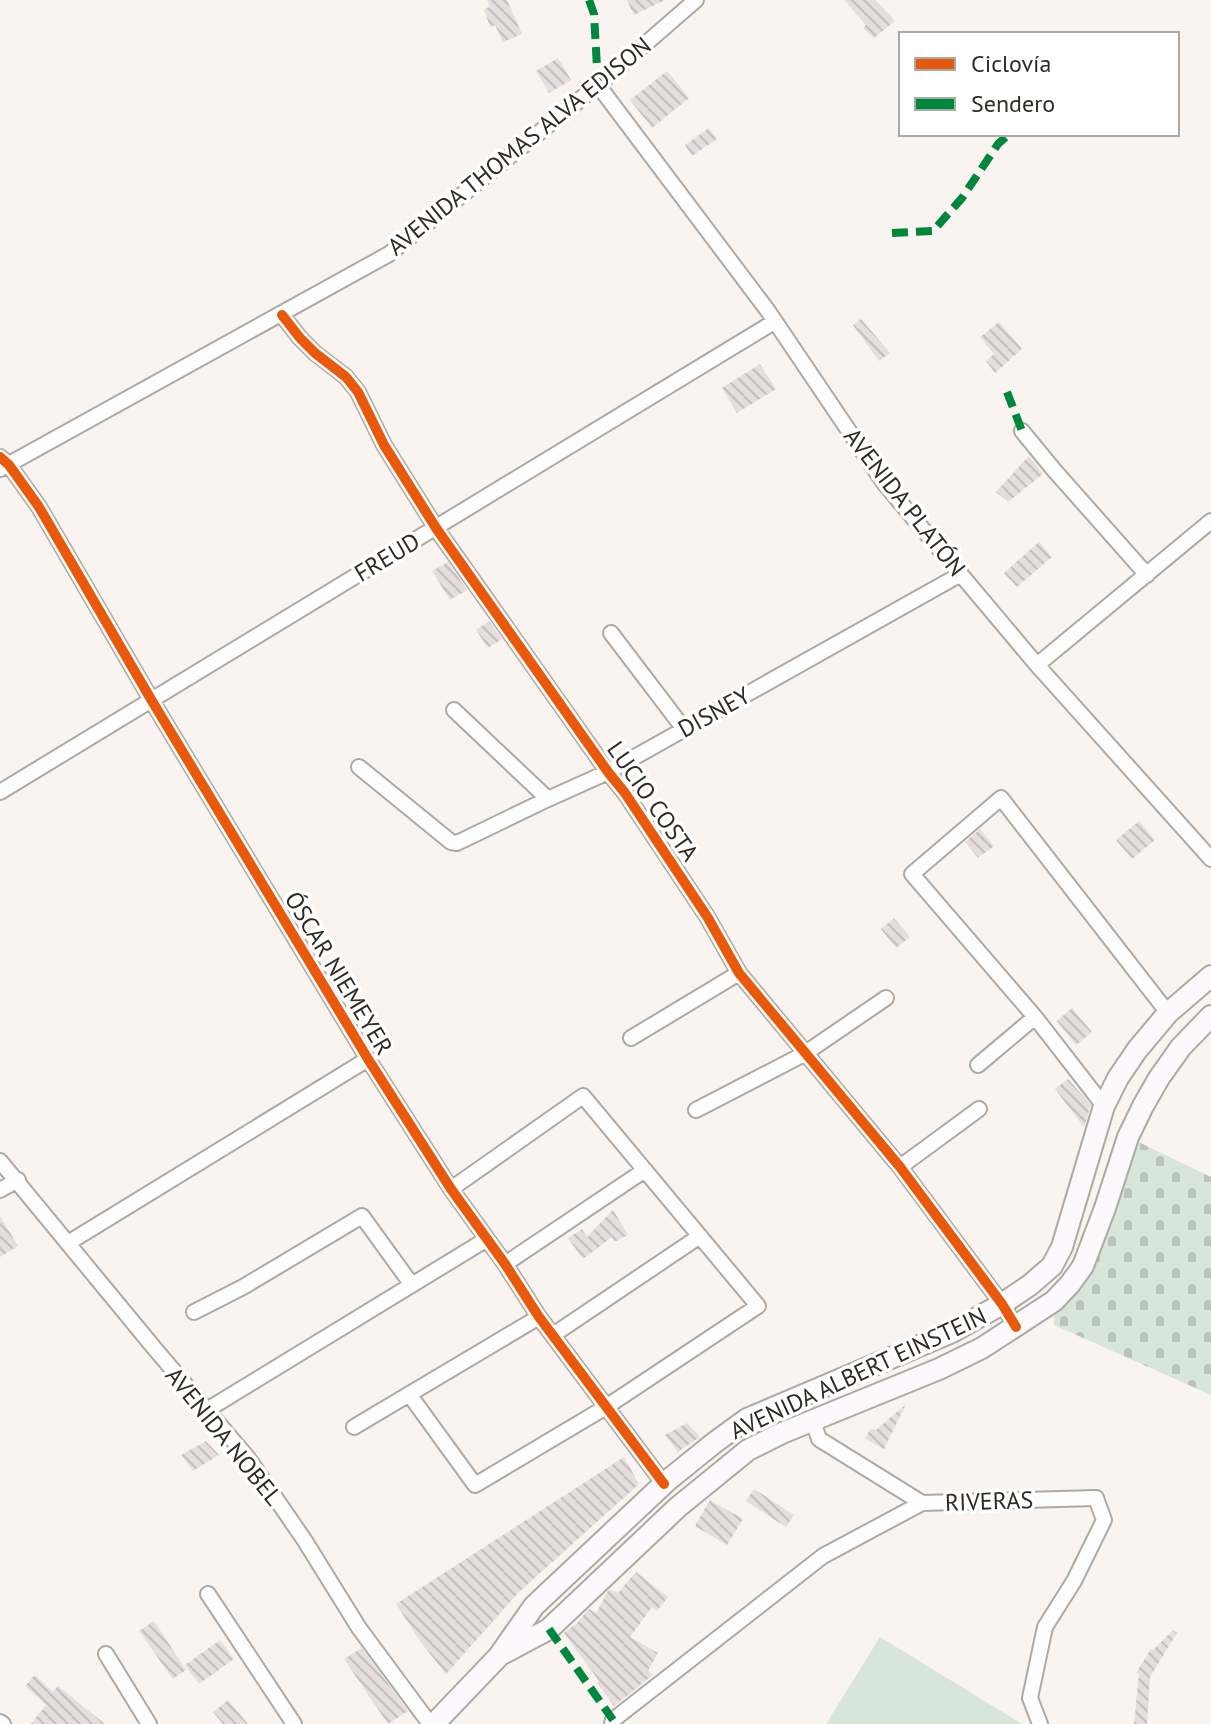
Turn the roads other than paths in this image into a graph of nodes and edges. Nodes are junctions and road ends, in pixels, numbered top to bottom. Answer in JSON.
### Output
{"nodes":[{"id":1,"x":696,"y":0,"type":"edge"},
{"id":2,"x":598,"y":85,"type":"junction"},
{"id":3,"x":282,"y":315,"type":"junction"},
{"id":4,"x":774,"y":322,"type":"junction"},
{"id":5,"x":1022,"y":431,"type":"dead end"},
{"id":6,"x":3,"y":464,"type":"edge"},
{"id":7,"x":1211,"y":521,"type":"edge"},
{"id":8,"x":436,"y":528,"type":"junction"},
{"id":9,"x":961,"y":574,"type":"junction"},
{"id":10,"x":1147,"y":575,"type":"junction"},
{"id":11,"x":611,"y":633,"type":"dead end"},
{"id":12,"x":1037,"y":665,"type":"junction"},
{"id":13,"x":152,"y":701,"type":"junction"},
{"id":14,"x":454,"y":710,"type":"dead end"},
{"id":15,"x":684,"y":729,"type":"junction"},
{"id":16,"x":359,"y":767,"type":"dead end"},
{"id":17,"x":608,"y":772,"type":"junction"},
{"id":18,"x":0,"y":792,"type":"edge"},
{"id":19,"x":548,"y":799,"type":"junction"},
{"id":20,"x":1211,"y":859,"type":"edge"},
{"id":21,"x":739,"y":973,"type":"junction"},
{"id":22,"x":1211,"y":976,"type":"edge"},
{"id":23,"x":886,"y":998,"type":"dead end"},
{"id":24,"x":1168,"y":1013,"type":"junction"},
{"id":25,"x":1211,"y":1016,"type":"edge"},
{"id":26,"x":1035,"y":1017,"type":"junction"},
{"id":27,"x":631,"y":1038,"type":"dead end"},
{"id":28,"x":804,"y":1054,"type":"junction"},
{"id":29,"x":368,"y":1059,"type":"junction"},
{"id":30,"x":978,"y":1065,"type":"dead end"},
{"id":31,"x":1104,"y":1106,"type":"junction"},
{"id":32,"x":979,"y":1109,"type":"dead end"},
{"id":33,"x":696,"y":1110,"type":"dead end"},
{"id":34,"x":0,"y":1161,"type":"edge"},
{"id":35,"x":900,"y":1167,"type":"junction"},
{"id":36,"x":645,"y":1170,"type":"junction"},
{"id":37,"x":18,"y":1180,"type":"junction"},
{"id":38,"x":451,"y":1189,"type":"junction"},
{"id":39,"x":0,"y":1190,"type":"edge"},
{"id":40,"x":700,"y":1236,"type":"junction"},
{"id":41,"x":487,"y":1239,"type":"junction"},
{"id":42,"x":68,"y":1243,"type":"junction"},
{"id":43,"x":505,"y":1264,"type":"junction"},
{"id":44,"x":412,"y":1285,"type":"junction"},
{"id":45,"x":1002,"y":1304,"type":"junction"},
{"id":46,"x":194,"y":1312,"type":"dead end"},
{"id":47,"x":539,"y":1317,"type":"junction"},
{"id":48,"x":1016,"y":1327,"type":"junction"},
{"id":49,"x":553,"y":1335,"type":"junction"},
{"id":50,"x":409,"y":1394,"type":"junction"},
{"id":51,"x":606,"y":1407,"type":"junction"},
{"id":52,"x":207,"y":1410,"type":"junction"},
{"id":53,"x":813,"y":1421,"type":"junction"},
{"id":54,"x":354,"y":1427,"type":"dead end"},
{"id":55,"x":664,"y":1484,"type":"junction"},
{"id":56,"x":922,"y":1503,"type":"junction"},
{"id":57,"x":208,"y":1594,"type":"dead end"},
{"id":58,"x":106,"y":1654,"type":"dead end"},
{"id":59,"x":499,"y":1656,"type":"junction"},
{"id":60,"x":149,"y":1724,"type":"edge"},
{"id":61,"x":294,"y":1724,"type":"edge"},
{"id":62,"x":432,"y":1724,"type":"edge"},
{"id":63,"x":612,"y":1724,"type":"edge"},
{"id":64,"x":1040,"y":1724,"type":"edge"}],
"edges":[{"from":1,"to":2,"type":"street","name":"AVENIDA THOMAS ALVA EDISON"},
{"from":2,"to":3,"type":"street","name":"AVENIDA THOMAS ALVA EDISON"},
{"from":2,"to":4,"type":"street","name":"AVENIDA PLATÓN"},
{"from":3,"to":6,"type":"street","name":"AVENIDA THOMAS ALVA EDISON"},
{"from":3,"to":8,"type":"street","name":"LUCIO COSTA"},
{"from":4,"to":8,"type":"street","name":"FREUD"},
{"from":4,"to":9,"type":"street","name":"AVENIDA PLATÓN"},
{"from":5,"to":10,"type":"street"},
{"from":6,"to":13,"type":"street","name":"ÓSCAR NIEMEYER"},
{"from":7,"to":10,"type":"street"},
{"from":8,"to":13,"type":"street","name":"FREUD"},
{"from":8,"to":17,"type":"street","name":"LUCIO COSTA"},
{"from":9,"to":12,"type":"street","name":"AVENIDA PLATÓN"},
{"from":9,"to":15,"type":"street","name":"DISNEY"},
{"from":10,"to":12,"type":"street"},
{"from":11,"to":15,"type":"street"},
{"from":12,"to":20,"type":"street","name":"AVENIDA PLATÓN"},
{"from":13,"to":18,"type":"street","name":"FREUD"},
{"from":13,"to":29,"type":"street","name":"ÓSCAR NIEMEYER"},
{"from":14,"to":19,"type":"street"},
{"from":15,"to":17,"type":"street","name":"DISNEY"},
{"from":16,"to":19,"type":"street","name":"DISNEY"},
{"from":17,"to":19,"type":"street","name":"DISNEY"},
{"from":17,"to":21,"type":"street","name":"LUCIO COSTA"},
{"from":21,"to":27,"type":"street"},
{"from":21,"to":28,"type":"street","name":"LUCIO COSTA"},
{"from":22,"to":24,"type":"street","name":"AVENIDA ALBERT EINSTEIN"},
{"from":23,"to":28,"type":"street"},
{"from":24,"to":26,"type":"street"},
{"from":24,"to":31,"type":"street","name":"AVENIDA ALBERT EINSTEIN"},
{"from":25,"to":48,"type":"street","name":"AVENIDA ALBERT EINSTEIN"},
{"from":26,"to":30,"type":"street"},
{"from":26,"to":31,"type":"street"},
{"from":28,"to":33,"type":"street"},
{"from":28,"to":35,"type":"street","name":"LUCIO COSTA"},
{"from":29,"to":38,"type":"street","name":"ÓSCAR NIEMEYER"},
{"from":29,"to":42,"type":"street"},
{"from":31,"to":45,"type":"street","name":"AVENIDA ALBERT EINSTEIN"},
{"from":32,"to":35,"type":"street"},
{"from":34,"to":37,"type":"street","name":"AVENIDA NOBEL"},
{"from":35,"to":45,"type":"street","name":"LUCIO COSTA"},
{"from":36,"to":38,"type":"street"},
{"from":36,"to":40,"type":"street"},
{"from":36,"to":43,"type":"street"},
{"from":37,"to":39,"type":"street"},
{"from":37,"to":42,"type":"street","name":"AVENIDA NOBEL"},
{"from":38,"to":41,"type":"street","name":"ÓSCAR NIEMEYER"},
{"from":40,"to":49,"type":"street"},
{"from":40,"to":51,"type":"street"},
{"from":41,"to":43,"type":"street","name":"ÓSCAR NIEMEYER"},
{"from":41,"to":44,"type":"street"},
{"from":42,"to":52,"type":"street","name":"AVENIDA NOBEL"},
{"from":43,"to":47,"type":"street","name":"ÓSCAR NIEMEYER"},
{"from":44,"to":46,"type":"street"},
{"from":44,"to":52,"type":"street"},
{"from":45,"to":48,"type":"street","name":"LUCIO COSTA"},
{"from":45,"to":55,"type":"street","name":"AVENIDA ALBERT EINSTEIN"},
{"from":47,"to":49,"type":"street","name":"ÓSCAR NIEMEYER"},
{"from":47,"to":50,"type":"street"},
{"from":48,"to":53,"type":"street","name":"AVENIDA ALBERT EINSTEIN"},
{"from":49,"to":51,"type":"street","name":"ÓSCAR NIEMEYER"},
{"from":50,"to":51,"type":"street"},
{"from":50,"to":54,"type":"street"},
{"from":51,"to":55,"type":"street","name":"ÓSCAR NIEMEYER"},
{"from":52,"to":62,"type":"street","name":"AVENIDA NOBEL"},
{"from":53,"to":56,"type":"street"},
{"from":53,"to":59,"type":"street","name":"AVENIDA ALBERT EINSTEIN"},
{"from":55,"to":59,"type":"street","name":"AVENIDA ALBERT EINSTEIN"},
{"from":56,"to":63,"type":"street","name":"RIVERAS"},
{"from":56,"to":64,"type":"street","name":"RIVERAS"},
{"from":57,"to":61,"type":"street"},
{"from":58,"to":60,"type":"street"},
{"from":59,"to":62,"type":"street","name":"AVENIDA ALBERT EINSTEIN"}]}
